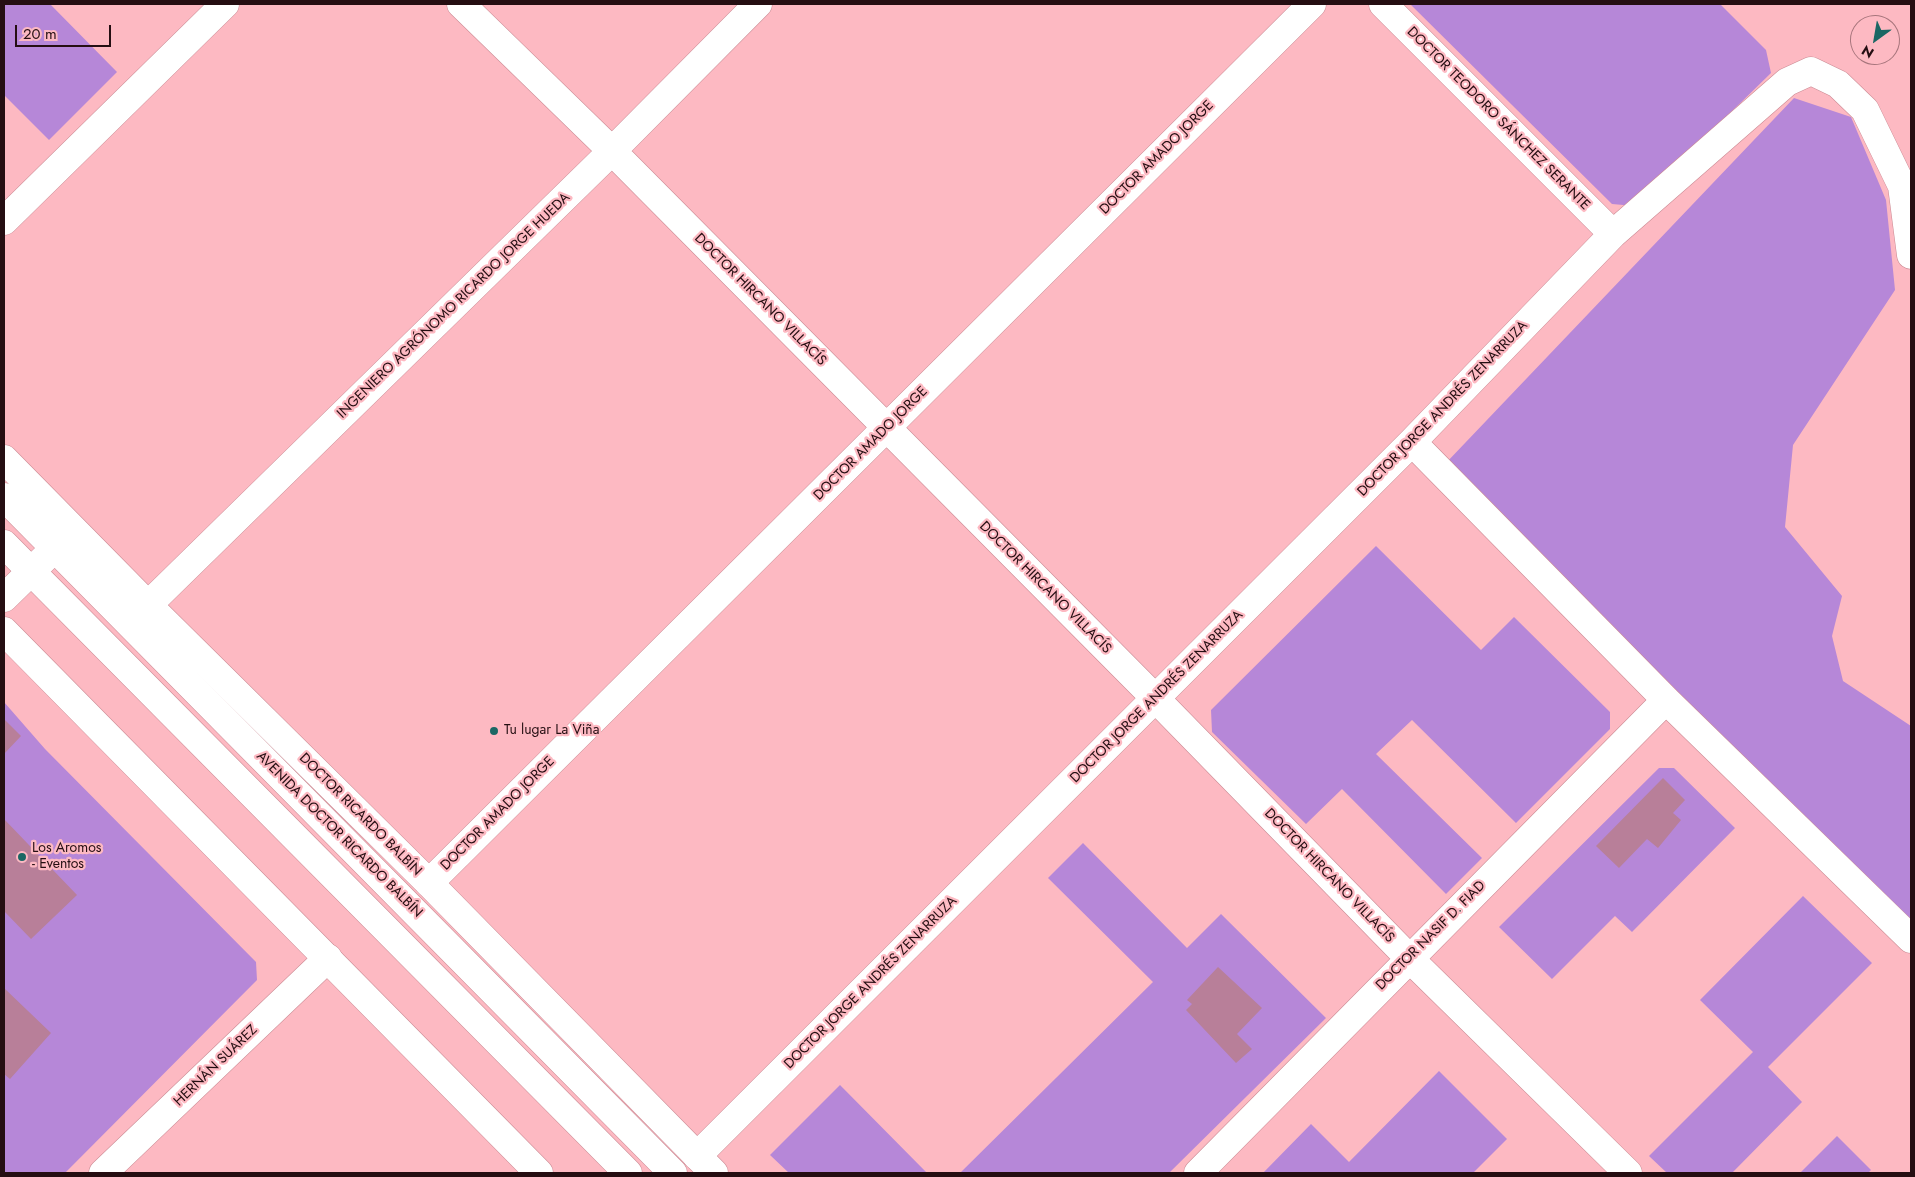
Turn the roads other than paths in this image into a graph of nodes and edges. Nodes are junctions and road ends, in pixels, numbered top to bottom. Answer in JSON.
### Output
{"nodes":[{"id":1,"x":224,"y":4,"type":"edge"},
{"id":2,"x":461,"y":4,"type":"edge"},
{"id":3,"x":758,"y":4,"type":"edge"},
{"id":4,"x":1312,"y":4,"type":"edge"},
{"id":5,"x":1383,"y":4,"type":"edge"},
{"id":6,"x":612,"y":151,"type":"junction"},
{"id":7,"x":4,"y":221,"type":"edge"},
{"id":8,"x":1614,"y":234,"type":"junction"},
{"id":9,"x":1911,"y":255,"type":"edge"},
{"id":10,"x":886,"y":428,"type":"junction"},
{"id":11,"x":1412,"y":442,"type":"junction"},
{"id":12,"x":4,"y":459,"type":"edge"},
{"id":13,"x":4,"y":497,"type":"edge"},
{"id":14,"x":4,"y":544,"type":"edge"},
{"id":15,"x":54,"y":548,"type":"junction"},
{"id":16,"x":31,"y":571,"type":"junction"},
{"id":17,"x":4,"y":598,"type":"edge"},
{"id":18,"x":148,"y":605,"type":"junction"},
{"id":19,"x":4,"y":631,"type":"edge"},
{"id":20,"x":1156,"y":699,"type":"junction"},
{"id":21,"x":1666,"y":700,"type":"junction"},
{"id":22,"x":429,"y":883,"type":"junction"},
{"id":23,"x":1911,"y":939,"type":"edge"},
{"id":24,"x":328,"y":958,"type":"junction"},
{"id":25,"x":1409,"y":958,"type":"junction"},
{"id":26,"x":706,"y":1165,"type":"edge"},
{"id":27,"x":103,"y":1173,"type":"edge"},
{"id":28,"x":539,"y":1173,"type":"edge"},
{"id":29,"x":628,"y":1173,"type":"edge"},
{"id":30,"x":673,"y":1173,"type":"edge"},
{"id":31,"x":1198,"y":1173,"type":"edge"},
{"id":32,"x":1628,"y":1173,"type":"edge"}],
"edges":[{"from":1,"to":7,"type":"street"},
{"from":2,"to":6,"type":"street","name":"DOCTOR HIRCANO VILLACÍS"},
{"from":3,"to":6,"type":"street","name":"INGENIERO AGRÓNOMO RICARDO JORGE HUEDA"},
{"from":4,"to":10,"type":"street","name":"DOCTOR AMADO JORGE"},
{"from":5,"to":8,"type":"street","name":"DOCTOR TEODORO SÁNCHEZ SERANTE"},
{"from":6,"to":10,"type":"street","name":"DOCTOR HIRCANO VILLACÍS"},
{"from":6,"to":18,"type":"street","name":"INGENIERO AGRÓNOMO RICARDO JORGE HUEDA"},
{"from":8,"to":9,"type":"street","name":"DOCTOR JORGE ANDRÉS ZENARRUZA"},
{"from":8,"to":11,"type":"street","name":"DOCTOR JORGE ANDRÉS ZENARRUZA"},
{"from":10,"to":20,"type":"street","name":"DOCTOR HIRCANO VILLACÍS"},
{"from":10,"to":22,"type":"street","name":"DOCTOR AMADO JORGE"},
{"from":11,"to":20,"type":"street","name":"DOCTOR JORGE ANDRÉS ZENARRUZA"},
{"from":11,"to":21,"type":"street"},
{"from":12,"to":18,"type":"street","name":"DOCTOR RICARDO BALBÍN"},
{"from":13,"to":15,"type":"street","name":"AVENIDA DOCTOR RICARDO BALBÍN"},
{"from":14,"to":16,"type":"street"},
{"from":15,"to":16,"type":"street"},
{"from":15,"to":30,"type":"street","name":"AVENIDA DOCTOR RICARDO BALBÍN"},
{"from":16,"to":17,"type":"street"},
{"from":16,"to":29,"type":"street"},
{"from":18,"to":22,"type":"street","name":"DOCTOR RICARDO BALBÍN"},
{"from":19,"to":24,"type":"street"},
{"from":20,"to":25,"type":"street","name":"DOCTOR HIRCANO VILLACÍS"},
{"from":20,"to":26,"type":"street","name":"DOCTOR JORGE ANDRÉS ZENARRUZA"},
{"from":21,"to":23,"type":"street"},
{"from":21,"to":25,"type":"street","name":"DOCTOR NASIF D. FIAD"},
{"from":22,"to":26,"type":"street","name":"DOCTOR RICARDO BALBÍN"},
{"from":24,"to":27,"type":"street","name":"HERNÁN SUÁREZ"},
{"from":24,"to":28,"type":"street"},
{"from":25,"to":31,"type":"street","name":"DOCTOR NASIF D. FIAD"},
{"from":25,"to":32,"type":"street","name":"DOCTOR HIRCANO VILLACÍS"}]}
